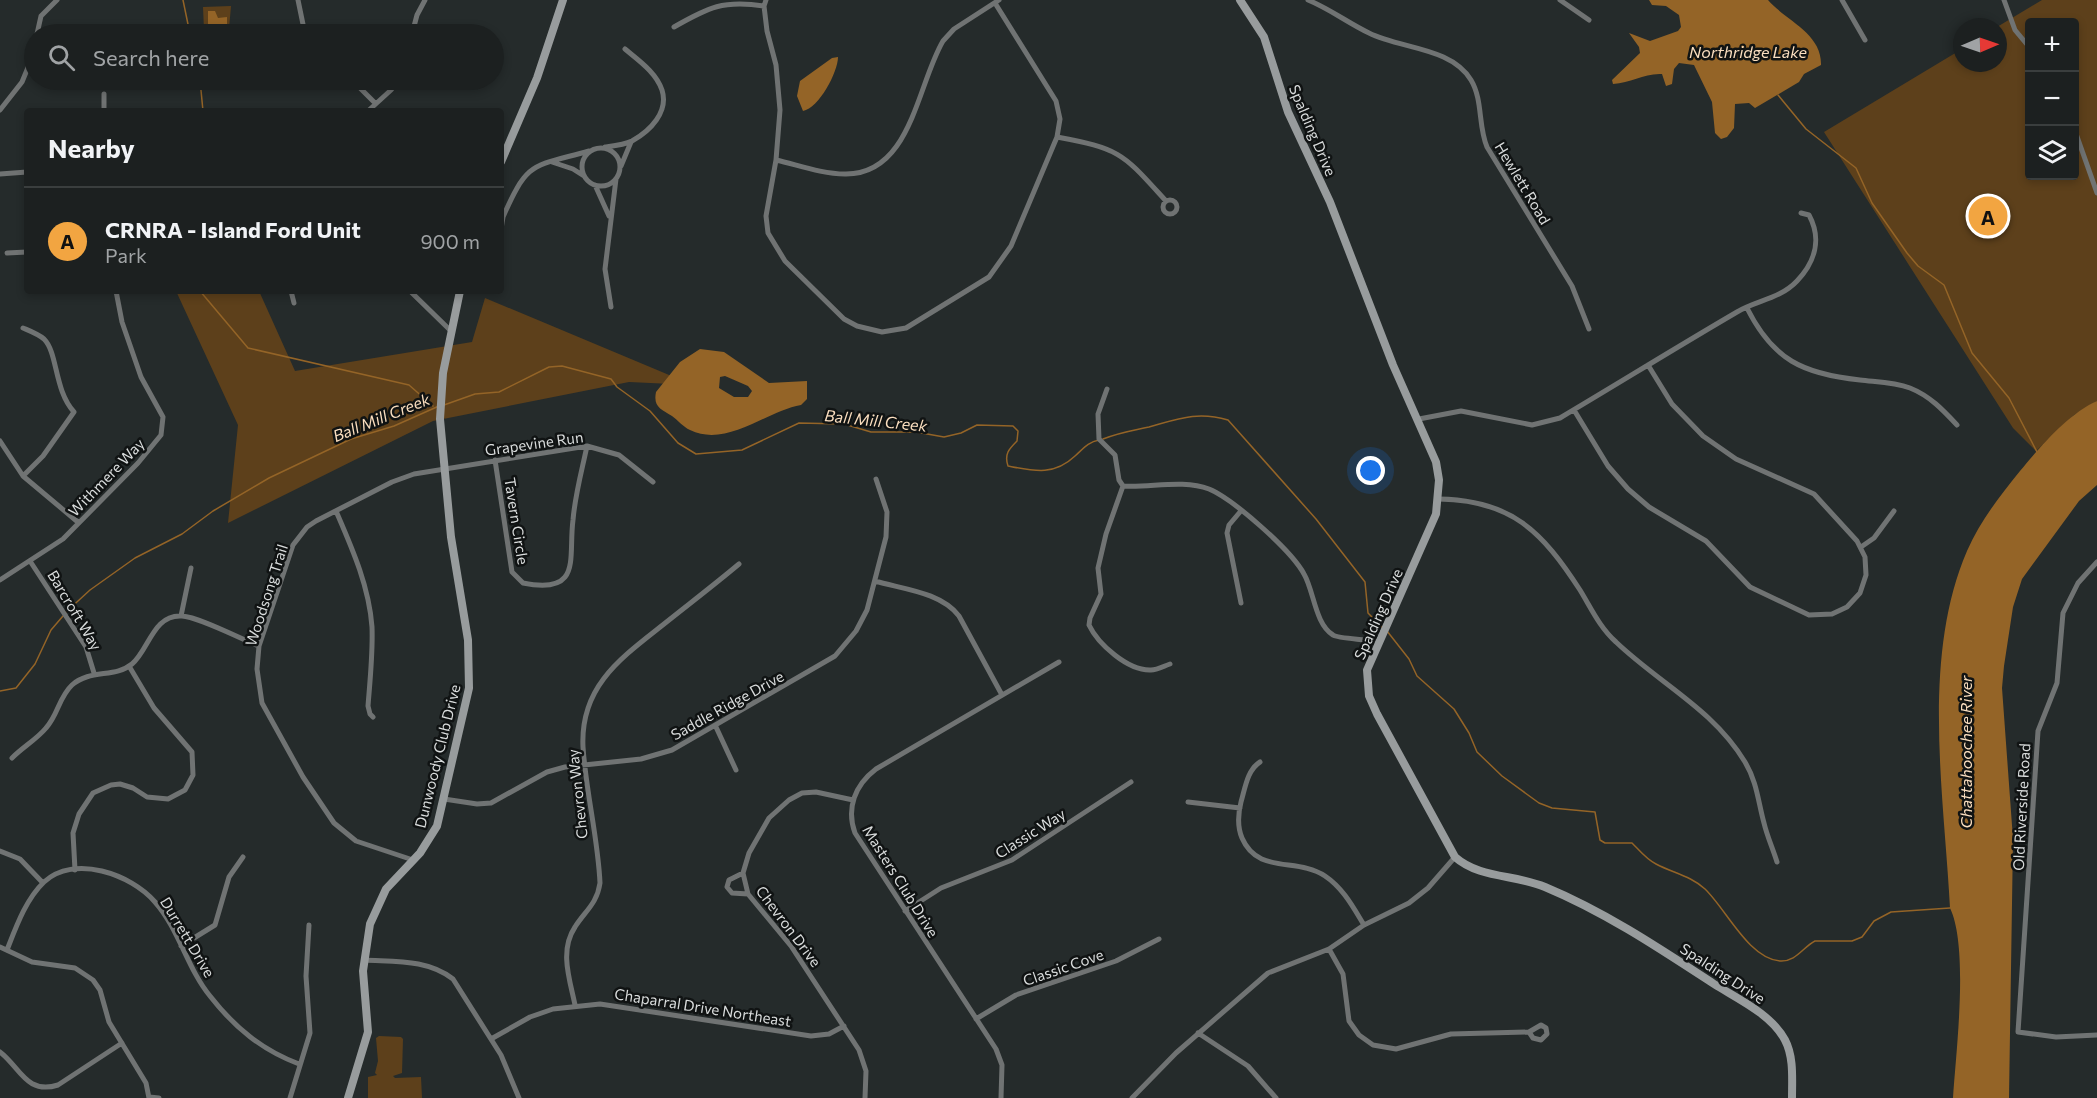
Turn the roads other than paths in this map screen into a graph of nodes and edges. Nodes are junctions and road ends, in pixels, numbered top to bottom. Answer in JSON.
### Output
{"nodes":[{"id":1,"x":57,"y":0,"type":"edge"},
{"id":2,"x":298,"y":0,"type":"edge"},
{"id":3,"x":425,"y":0,"type":"edge"},
{"id":4,"x":563,"y":0,"type":"edge"},
{"id":5,"x":1240,"y":0,"type":"edge"},
{"id":6,"x":1308,"y":0,"type":"edge"},
{"id":7,"x":1560,"y":0,"type":"edge"},
{"id":8,"x":1842,"y":0,"type":"edge"},
{"id":9,"x":2004,"y":0,"type":"edge"},
{"id":10,"x":997,"y":1,"type":"edge"},
{"id":11,"x":765,"y":3,"type":"edge"},
{"id":12,"x":1589,"y":20,"type":"dead end"},
{"id":13,"x":39,"y":24,"type":"edge"},
{"id":14,"x":303,"y":24,"type":"edge"},
{"id":15,"x":415,"y":24,"type":"edge"},
{"id":16,"x":674,"y":27,"type":"dead end"},
{"id":17,"x":1865,"y":40,"type":"dead end"},
{"id":18,"x":2025,"y":42,"type":"edge"},
{"id":19,"x":625,"y":48,"type":"dead end"},
{"id":20,"x":24,"y":77,"type":"edge"},
{"id":21,"x":362,"y":90,"type":"edge"},
{"id":22,"x":391,"y":90,"type":"edge"},
{"id":23,"x":104,"y":94,"type":"dead end"},
{"id":24,"x":375,"y":103,"type":"junction"},
{"id":25,"x":104,"y":108,"type":"edge"},
{"id":26,"x":371,"y":108,"type":"edge"},
{"id":27,"x":0,"y":110,"type":"edge"},
{"id":28,"x":1057,"y":137,"type":"junction"},
{"id":29,"x":631,"y":142,"type":"junction"},
{"id":30,"x":2079,"y":142,"type":"edge"},
{"id":31,"x":605,"y":147,"type":"junction"},
{"id":32,"x":590,"y":150,"type":"junction"},
{"id":33,"x":504,"y":155,"type":"edge"},
{"id":34,"x":776,"y":160,"type":"junction"},
{"id":35,"x":550,"y":161,"type":"junction"},
{"id":36,"x":621,"y":167,"type":"junction"},
{"id":37,"x":24,"y":172,"type":"edge"},
{"id":38,"x":0,"y":174,"type":"edge"},
{"id":39,"x":584,"y":176,"type":"junction"},
{"id":40,"x":616,"y":178,"type":"junction"},
{"id":41,"x":595,"y":185,"type":"junction"},
{"id":42,"x":2097,"y":193,"type":"edge"},
{"id":43,"x":1166,"y":201,"type":"dead end"},
{"id":44,"x":504,"y":212,"type":"edge"},
{"id":45,"x":1801,"y":213,"type":"dead end"},
{"id":46,"x":610,"y":217,"type":"junction"},
{"id":47,"x":24,"y":252,"type":"edge"},
{"id":48,"x":7,"y":253,"type":"dead end"},
{"id":49,"x":117,"y":294,"type":"edge"},
{"id":50,"x":292,"y":294,"type":"edge"},
{"id":51,"x":413,"y":294,"type":"edge"},
{"id":52,"x":459,"y":294,"type":"edge"},
{"id":53,"x":294,"y":303,"type":"dead end"},
{"id":54,"x":611,"y":307,"type":"dead end"},
{"id":55,"x":1746,"y":308,"type":"junction"},
{"id":56,"x":23,"y":328,"type":"dead end"},
{"id":57,"x":1589,"y":329,"type":"dead end"},
{"id":58,"x":451,"y":331,"type":"junction"},
{"id":59,"x":1648,"y":365,"type":"junction"},
{"id":60,"x":1107,"y":388,"type":"dead end"},
{"id":61,"x":1574,"y":410,"type":"junction"},
{"id":62,"x":1419,"y":419,"type":"junction"},
{"id":63,"x":1957,"y":425,"type":"dead end"},
{"id":64,"x":0,"y":441,"type":"edge"},
{"id":65,"x":587,"y":446,"type":"junction"},
{"id":66,"x":495,"y":460,"type":"junction"},
{"id":67,"x":444,"y":469,"type":"junction"},
{"id":68,"x":23,"y":476,"type":"junction"},
{"id":69,"x":876,"y":479,"type":"dead end"},
{"id":70,"x":653,"y":482,"type":"dead end"},
{"id":71,"x":1123,"y":486,"type":"junction"},
{"id":72,"x":1439,"y":499,"type":"junction"},
{"id":73,"x":336,"y":511,"type":"junction"},
{"id":74,"x":1894,"y":511,"type":"dead end"},
{"id":75,"x":1240,"y":512,"type":"junction"},
{"id":76,"x":79,"y":523,"type":"junction"},
{"id":77,"x":1861,"y":547,"type":"junction"},
{"id":78,"x":30,"y":561,"type":"junction"},
{"id":79,"x":2097,"y":562,"type":"edge"},
{"id":80,"x":739,"y":564,"type":"dead end"},
{"id":81,"x":191,"y":568,"type":"dead end"},
{"id":82,"x":0,"y":580,"type":"edge"},
{"id":83,"x":875,"y":581,"type":"junction"},
{"id":84,"x":1241,"y":603,"type":"dead end"},
{"id":85,"x":181,"y":616,"type":"junction"},
{"id":86,"x":1377,"y":642,"type":"junction"},
{"id":87,"x":259,"y":646,"type":"junction"},
{"id":88,"x":1059,"y":662,"type":"dead end"},
{"id":89,"x":1170,"y":664,"type":"dead end"},
{"id":90,"x":129,"y":666,"type":"junction"},
{"id":91,"x":94,"y":673,"type":"junction"},
{"id":92,"x":1002,"y":695,"type":"junction"},
{"id":93,"x":373,"y":717,"type":"dead end"},
{"id":94,"x":716,"y":727,"type":"junction"},
{"id":95,"x":12,"y":758,"type":"dead end"},
{"id":96,"x":1260,"y":762,"type":"dead end"},
{"id":97,"x":585,"y":765,"type":"junction"},
{"id":98,"x":736,"y":770,"type":"dead end"},
{"id":99,"x":1131,"y":782,"type":"dead end"},
{"id":100,"x":444,"y":800,"type":"junction"},
{"id":101,"x":853,"y":800,"type":"junction"},
{"id":102,"x":1188,"y":802,"type":"dead end"},
{"id":103,"x":1240,"y":808,"type":"junction"},
{"id":104,"x":0,"y":851,"type":"edge"},
{"id":105,"x":243,"y":856,"type":"dead end"},
{"id":106,"x":1455,"y":857,"type":"junction"},
{"id":107,"x":413,"y":860,"type":"junction"},
{"id":108,"x":1778,"y":861,"type":"dead end"},
{"id":109,"x":75,"y":870,"type":"junction"},
{"id":110,"x":743,"y":873,"type":"junction"},
{"id":111,"x":43,"y":883,"type":"junction"},
{"id":112,"x":748,"y":894,"type":"junction"},
{"id":113,"x":905,"y":911,"type":"junction"},
{"id":114,"x":309,"y":925,"type":"dead end"},
{"id":115,"x":1364,"y":926,"type":"junction"},
{"id":116,"x":1158,"y":939,"type":"dead end"},
{"id":117,"x":181,"y":946,"type":"junction"},
{"id":118,"x":0,"y":947,"type":"edge"},
{"id":119,"x":8,"y":950,"type":"junction"},
{"id":120,"x":1329,"y":950,"type":"junction"},
{"id":121,"x":364,"y":960,"type":"junction"},
{"id":122,"x":574,"y":1005,"type":"junction"},
{"id":123,"x":976,"y":1020,"type":"junction"},
{"id":124,"x":844,"y":1026,"type":"junction"},
{"id":125,"x":1529,"y":1032,"type":"dead end"},
{"id":126,"x":1198,"y":1033,"type":"junction"},
{"id":127,"x":2097,"y":1035,"type":"edge"},
{"id":128,"x":491,"y":1039,"type":"junction"},
{"id":129,"x":122,"y":1043,"type":"junction"},
{"id":130,"x":0,"y":1052,"type":"edge"},
{"id":131,"x":299,"y":1064,"type":"junction"},
{"id":132,"x":149,"y":1097,"type":"edge"},
{"id":133,"x":159,"y":1098,"type":"edge"},
{"id":134,"x":290,"y":1098,"type":"edge"},
{"id":135,"x":348,"y":1098,"type":"edge"},
{"id":136,"x":519,"y":1098,"type":"edge"},
{"id":137,"x":865,"y":1098,"type":"edge"},
{"id":138,"x":1001,"y":1098,"type":"edge"},
{"id":139,"x":1132,"y":1098,"type":"edge"},
{"id":140,"x":1276,"y":1098,"type":"edge"},
{"id":141,"x":1792,"y":1098,"type":"edge"}],
"edges":[{"from":1,"to":13,"type":"street"},
{"from":2,"to":14,"type":"street"},
{"from":3,"to":15,"type":"street"},
{"from":4,"to":33,"type":"street"},
{"from":5,"to":62,"type":"street","name":"Spalding Drive"},
{"from":6,"to":57,"type":"street","name":"Hewlett Road"},
{"from":7,"to":12,"type":"street"},
{"from":8,"to":17,"type":"street"},
{"from":9,"to":18,"type":"street"},
{"from":10,"to":28,"type":"street"},
{"from":10,"to":34,"type":"street"},
{"from":11,"to":16,"type":"street"},
{"from":11,"to":34,"type":"street"},
{"from":19,"to":29,"type":"street"},
{"from":20,"to":27,"type":"street"},
{"from":21,"to":24,"type":"street"},
{"from":22,"to":24,"type":"street"},
{"from":23,"to":25,"type":"street"},
{"from":24,"to":26,"type":"street"},
{"from":28,"to":34,"type":"street"},
{"from":28,"to":43,"type":"street"},
{"from":29,"to":31,"type":"street"},
{"from":29,"to":36,"type":"street"},
{"from":30,"to":42,"type":"street"},
{"from":31,"to":32,"type":"street"},
{"from":31,"to":36,"type":"street"},
{"from":32,"to":35,"type":"street"},
{"from":32,"to":39,"type":"street"},
{"from":35,"to":39,"type":"street"},
{"from":35,"to":44,"type":"street"},
{"from":36,"to":40,"type":"street"},
{"from":37,"to":38,"type":"street"},
{"from":39,"to":41,"type":"street"},
{"from":40,"to":41,"type":"street"},
{"from":40,"to":46,"type":"street"},
{"from":41,"to":46,"type":"street"},
{"from":45,"to":55,"type":"street"},
{"from":46,"to":54,"type":"street"},
{"from":47,"to":48,"type":"street"},
{"from":49,"to":76,"type":"street","name":"Withmere Way"},
{"from":50,"to":53,"type":"street"},
{"from":51,"to":58,"type":"street"},
{"from":52,"to":58,"type":"street","name":"Dunwoody Club Drive"},
{"from":55,"to":59,"type":"street"},
{"from":55,"to":63,"type":"street"},
{"from":56,"to":68,"type":"street"},
{"from":58,"to":67,"type":"street","name":"Dunwoody Club Drive"},
{"from":59,"to":61,"type":"street"},
{"from":59,"to":77,"type":"street"},
{"from":60,"to":71,"type":"street"},
{"from":61,"to":62,"type":"street"},
{"from":61,"to":77,"type":"street"},
{"from":62,"to":72,"type":"street","name":"Spalding Drive"},
{"from":64,"to":68,"type":"street"},
{"from":65,"to":66,"type":"street","name":"Grapevine Run"},
{"from":65,"to":66,"type":"street","name":"Tavern Circle"},
{"from":65,"to":70,"type":"street","name":"Grapevine Run"},
{"from":66,"to":67,"type":"street","name":"Grapevine Run"},
{"from":67,"to":73,"type":"street","name":"Woodsong Trail"},
{"from":67,"to":100,"type":"street","name":"Dunwoody Club Drive"},
{"from":68,"to":76,"type":"street"},
{"from":69,"to":83,"type":"street","name":"Saddle Ridge Drive"},
{"from":71,"to":75,"type":"street"},
{"from":71,"to":89,"type":"street"},
{"from":72,"to":86,"type":"street","name":"Spalding Drive"},
{"from":72,"to":108,"type":"street"},
{"from":73,"to":87,"type":"street","name":"Woodsong Trail"},
{"from":73,"to":93,"type":"street"},
{"from":74,"to":77,"type":"street"},
{"from":75,"to":84,"type":"street"},
{"from":75,"to":86,"type":"street"},
{"from":76,"to":78,"type":"street","name":"Withmere Way"},
{"from":78,"to":82,"type":"street","name":"Withmere Way"},
{"from":78,"to":91,"type":"street","name":"Barcroft Way"},
{"from":79,"to":127,"type":"street","name":"Old Riverside Road"},
{"from":80,"to":97,"type":"street","name":"Chevron Way"},
{"from":81,"to":85,"type":"street"},
{"from":83,"to":92,"type":"street"},
{"from":83,"to":94,"type":"street","name":"Saddle Ridge Drive"},
{"from":85,"to":87,"type":"street"},
{"from":85,"to":90,"type":"street"},
{"from":86,"to":106,"type":"street","name":"Spalding Drive"},
{"from":87,"to":107,"type":"street","name":"Woodsong Trail"},
{"from":88,"to":92,"type":"street"},
{"from":90,"to":91,"type":"street"},
{"from":90,"to":109,"type":"street"},
{"from":91,"to":95,"type":"street"},
{"from":92,"to":101,"type":"street"},
{"from":94,"to":97,"type":"street","name":"Saddle Ridge Drive"},
{"from":94,"to":98,"type":"street"},
{"from":96,"to":103,"type":"street"},
{"from":97,"to":100,"type":"street","name":"Saddle Ridge Drive"},
{"from":97,"to":122,"type":"street","name":"Chevron Way"},
{"from":99,"to":113,"type":"street","name":"Classic Way"},
{"from":100,"to":107,"type":"street","name":"Dunwoody Club Drive"},
{"from":101,"to":110,"type":"street","name":"Chevron Drive"},
{"from":101,"to":113,"type":"street","name":"Masters Club Drive"},
{"from":102,"to":103,"type":"street"},
{"from":103,"to":115,"type":"street"},
{"from":104,"to":111,"type":"street"},
{"from":105,"to":117,"type":"street"},
{"from":106,"to":115,"type":"street"},
{"from":106,"to":141,"type":"street","name":"Spalding Drive"},
{"from":107,"to":121,"type":"street","name":"Dunwoody Club Drive"},
{"from":109,"to":111,"type":"street","name":"Durrett Drive"},
{"from":109,"to":117,"type":"street","name":"Durrett Drive"},
{"from":110,"to":112,"type":"street","name":"Chevron Drive"},
{"from":110,"to":112,"type":"street"},
{"from":111,"to":119,"type":"street"},
{"from":112,"to":124,"type":"street","name":"Chevron Drive"},
{"from":113,"to":123,"type":"street","name":"Masters Club Drive"},
{"from":114,"to":131,"type":"street"},
{"from":115,"to":120,"type":"street"},
{"from":116,"to":123,"type":"street","name":"Classic Cove"},
{"from":117,"to":131,"type":"street","name":"Durrett Drive"},
{"from":118,"to":119,"type":"street"},
{"from":119,"to":129,"type":"street"},
{"from":120,"to":125,"type":"street"},
{"from":120,"to":126,"type":"street"},
{"from":121,"to":128,"type":"street"},
{"from":121,"to":135,"type":"street","name":"Dunwoody Club Drive"},
{"from":122,"to":124,"type":"street","name":"Chaparral Drive Northeast"},
{"from":122,"to":128,"type":"street","name":"Chaparral Drive Northeast"},
{"from":123,"to":138,"type":"street","name":"Masters Club Drive"},
{"from":124,"to":137,"type":"street","name":"Chevron Drive"},
{"from":126,"to":139,"type":"street"},
{"from":126,"to":140,"type":"street"},
{"from":128,"to":136,"type":"street"},
{"from":129,"to":130,"type":"street"},
{"from":129,"to":132,"type":"street"},
{"from":131,"to":134,"type":"street"},
{"from":132,"to":133,"type":"street"}]}
